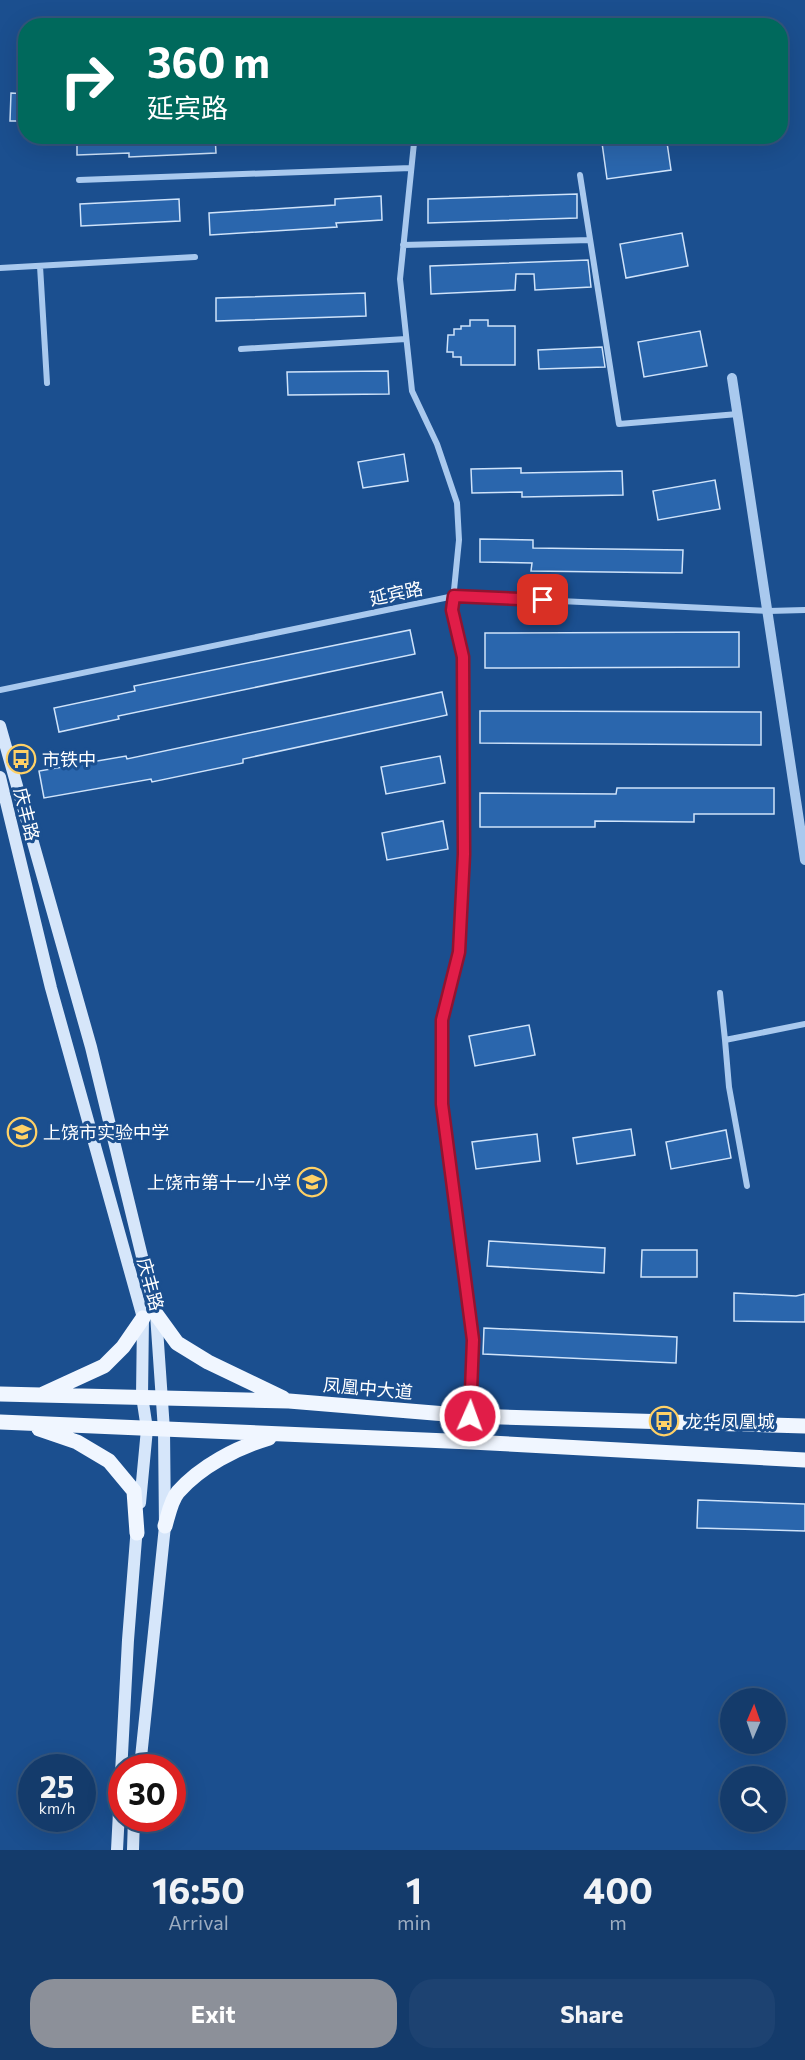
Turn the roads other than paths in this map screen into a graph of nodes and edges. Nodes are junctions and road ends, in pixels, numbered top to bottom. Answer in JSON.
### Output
{"nodes":[{"id":1,"x":414,"y":144,"type":"edge"},
{"id":2,"x":411,"y":168,"type":"junction"},
{"id":3,"x":580,"y":175,"type":"dead end"},
{"id":4,"x":79,"y":180,"type":"dead end"},
{"id":5,"x":590,"y":240,"type":"junction"},
{"id":6,"x":404,"y":245,"type":"junction"},
{"id":7,"x":195,"y":257,"type":"dead end"},
{"id":8,"x":40,"y":266,"type":"junction"},
{"id":9,"x":0,"y":268,"type":"edge"},
{"id":10,"x":406,"y":339,"type":"junction"},
{"id":11,"x":241,"y":349,"type":"dead end"},
{"id":12,"x":732,"y":378,"type":"dead end"},
{"id":13,"x":47,"y":383,"type":"dead end"},
{"id":14,"x":738,"y":414,"type":"junction"},
{"id":15,"x":454,"y":596,"type":"junction"},
{"id":16,"x":768,"y":610,"type":"junction"},
{"id":17,"x":805,"y":610,"type":"edge"},
{"id":18,"x":0,"y":690,"type":"edge"},
{"id":19,"x":0,"y":726,"type":"edge"},
{"id":20,"x":0,"y":777,"type":"edge"},
{"id":21,"x":805,"y":860,"type":"edge"},
{"id":22,"x":720,"y":993,"type":"dead end"},
{"id":23,"x":805,"y":1024,"type":"edge"},
{"id":24,"x":725,"y":1040,"type":"junction"},
{"id":25,"x":747,"y":1186,"type":"dead end"},
{"id":26,"x":149,"y":1316,"type":"junction"},
{"id":27,"x":0,"y":1394,"type":"edge"},
{"id":28,"x":38,"y":1396,"type":"junction"},
{"id":29,"x":142,"y":1396,"type":"junction"},
{"id":30,"x":162,"y":1396,"type":"junction"},
{"id":31,"x":289,"y":1401,"type":"junction"},
{"id":32,"x":470,"y":1416,"type":"junction"},
{"id":33,"x":0,"y":1422,"type":"edge"},
{"id":34,"x":22,"y":1423,"type":"junction"},
{"id":35,"x":805,"y":1426,"type":"edge"},
{"id":36,"x":147,"y":1429,"type":"junction"},
{"id":37,"x":164,"y":1430,"type":"junction"},
{"id":38,"x":280,"y":1434,"type":"junction"},
{"id":39,"x":805,"y":1460,"type":"edge"},
{"id":40,"x":165,"y":1526,"type":"junction"},
{"id":41,"x":137,"y":1533,"type":"junction"},
{"id":42,"x":141,"y":1754,"type":"edge"},
{"id":43,"x":134,"y":1832,"type":"edge"},
{"id":44,"x":117,"y":1850,"type":"edge"},
{"id":45,"x":133,"y":1850,"type":"edge"}],
"edges":[{"from":1,"to":2,"type":"street"},
{"from":2,"to":4,"type":"street"},
{"from":2,"to":6,"type":"street"},
{"from":3,"to":5,"type":"street"},
{"from":5,"to":6,"type":"street"},
{"from":5,"to":14,"type":"street"},
{"from":6,"to":10,"type":"street"},
{"from":7,"to":8,"type":"street"},
{"from":8,"to":9,"type":"street"},
{"from":8,"to":13,"type":"street"},
{"from":10,"to":11,"type":"street"},
{"from":10,"to":15,"type":"street"},
{"from":12,"to":14,"type":"street"},
{"from":14,"to":16,"type":"street"},
{"from":15,"to":16,"type":"street","name":"延宾路"},
{"from":15,"to":18,"type":"street","name":"延宾路"},
{"from":15,"to":32,"type":"street"},
{"from":16,"to":17,"type":"street","name":"延宾路"},
{"from":16,"to":21,"type":"street"},
{"from":19,"to":26,"type":"main road"},
{"from":20,"to":26,"type":"main road","name":"庆丰路"},
{"from":22,"to":24,"type":"street"},
{"from":23,"to":24,"type":"street"},
{"from":24,"to":25,"type":"street"},
{"from":26,"to":28,"type":"main road"},
{"from":26,"to":29,"type":"main road","name":"庆丰路"},
{"from":26,"to":30,"type":"main road"},
{"from":26,"to":31,"type":"main road"},
{"from":27,"to":28,"type":"main road","name":"凤凰中大道"},
{"from":28,"to":29,"type":"main road","name":"凤凰中大道"},
{"from":29,"to":30,"type":"main road","name":"凤凰中大道"},
{"from":29,"to":36,"type":"main road","name":"庆丰路"},
{"from":30,"to":31,"type":"main road","name":"凤凰中大道"},
{"from":30,"to":37,"type":"main road"},
{"from":31,"to":32,"type":"main road","name":"凤凰中大道"},
{"from":32,"to":35,"type":"main road","name":"凤凰中大道"},
{"from":33,"to":34,"type":"main road"},
{"from":34,"to":36,"type":"main road"},
{"from":34,"to":41,"type":"main road"},
{"from":36,"to":37,"type":"main road"},
{"from":36,"to":41,"type":"main road","name":"庆丰路"},
{"from":37,"to":38,"type":"main road"},
{"from":37,"to":40,"type":"main road"},
{"from":38,"to":39,"type":"main road"},
{"from":38,"to":40,"type":"main road"},
{"from":40,"to":42,"type":"main road"},
{"from":41,"to":44,"type":"main road","name":"庆丰路"},
{"from":43,"to":45,"type":"main road"}]}
